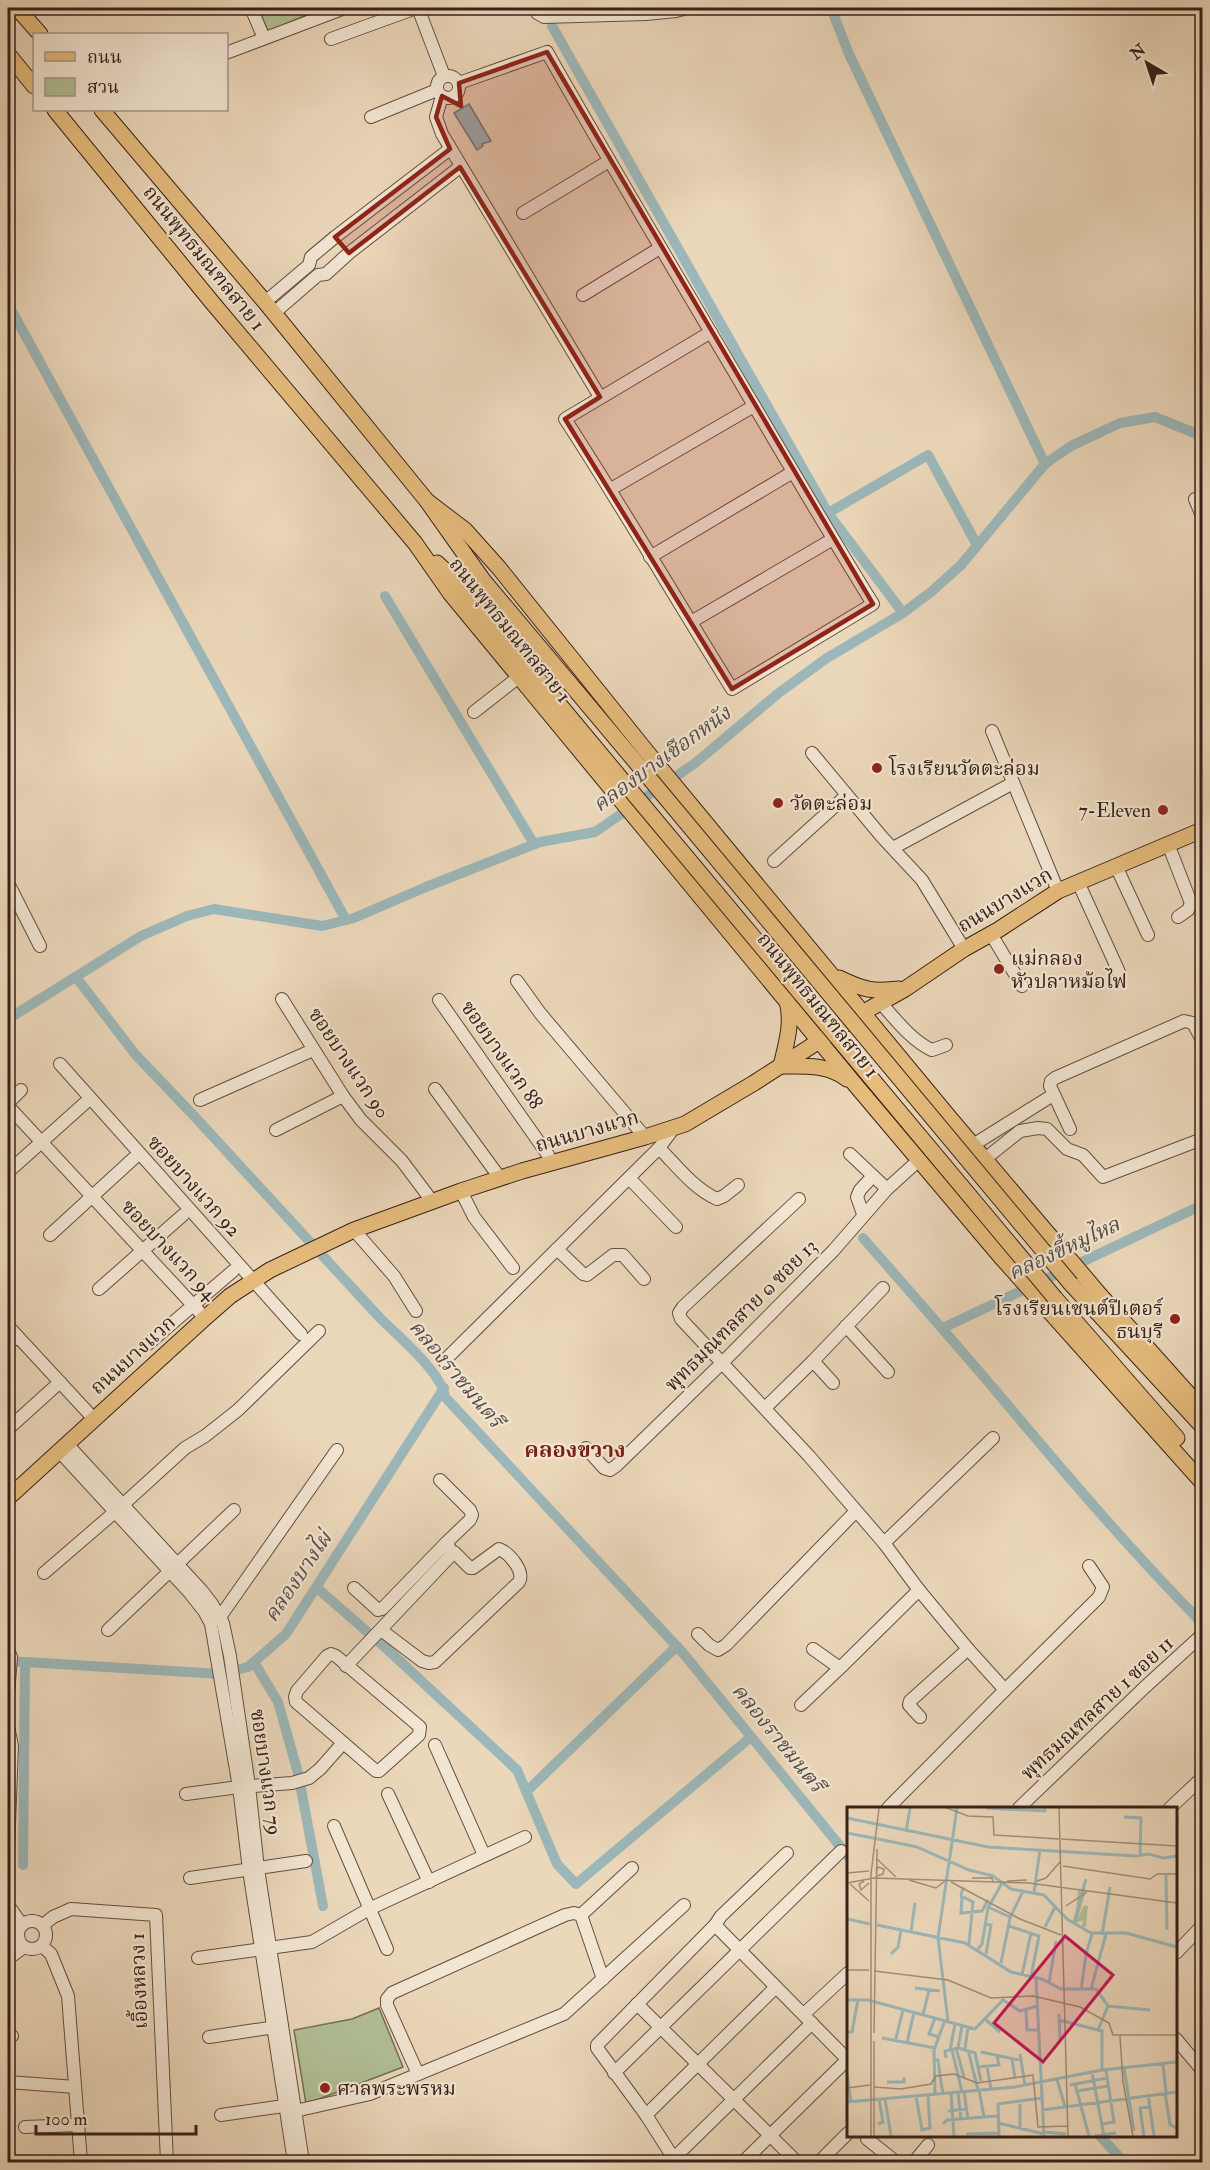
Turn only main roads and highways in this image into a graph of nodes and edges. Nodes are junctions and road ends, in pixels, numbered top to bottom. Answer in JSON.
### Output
{"nodes":[{"id":1,"x":17,"y":8,"type":"edge"},
{"id":2,"x":38,"y":33,"type":"edge"},
{"id":3,"x":8,"y":54,"type":"edge"},
{"id":4,"x":33,"y":85,"type":"edge"},
{"id":5,"x":56,"y":111,"type":"edge"},
{"id":6,"x":103,"y":111,"type":"edge"},
{"id":7,"x":427,"y":501,"type":"junction"},
{"id":8,"x":415,"y":543,"type":"junction"},
{"id":9,"x":1203,"y":830,"type":"edge"},
{"id":10,"x":776,"y":906,"type":"junction"},
{"id":11,"x":749,"y":954,"type":"junction"},
{"id":12,"x":833,"y":975,"type":"junction"},
{"id":13,"x":905,"y":989,"type":"junction"},
{"id":14,"x":786,"y":999,"type":"junction"},
{"id":15,"x":864,"y":1012,"type":"junction"},
{"id":16,"x":820,"y":1040,"type":"junction"},
{"id":17,"x":781,"y":1066,"type":"junction"},
{"id":18,"x":858,"y":1088,"type":"junction"},
{"id":19,"x":926,"y":1088,"type":"junction"},
{"id":20,"x":882,"y":1116,"type":"junction"},
{"id":21,"x":1203,"y":1409,"type":"edge"},
{"id":22,"x":1203,"y":1426,"type":"edge"},
{"id":23,"x":1203,"y":1468,"type":"edge"},
{"id":24,"x":1203,"y":1482,"type":"edge"},
{"id":25,"x":10,"y":1491,"type":"edge"}],
"edges":[{"from":1,"to":2,"type":"main road"},
{"from":3,"to":4,"type":"main road"},
{"from":5,"to":8,"type":"main road","name":"ถนนพุทธมณฑลสาย 1"},
{"from":6,"to":7,"type":"main road","name":"ถนนพุทธมณฑลสาย 1"},
{"from":7,"to":10,"type":"main road","name":"ถนนพุทธมณฑลสาย 1"},
{"from":7,"to":22,"type":"main road","name":"ถนนพุทธมณฑลสาย 1","bridge":true},
{"from":8,"to":11,"type":"main road","name":"ถนนพุทธมณฑลสาย 1"},
{"from":8,"to":23,"type":"main road","name":"ถนนพุทธมณฑลสาย 1","bridge":true},
{"from":9,"to":13,"type":"main road","name":"ถนนบางแวก"},
{"from":10,"to":11,"type":"main road"},
{"from":10,"to":12,"type":"main road","name":"ถนนพุทธมณฑลสาย 1"},
{"from":11,"to":14,"type":"main road","name":"ถนนพุทธมณฑลสาย 1"},
{"from":12,"to":13,"type":"main road"},
{"from":12,"to":15,"type":"main road","name":"ถนนพุทธมณฑลสาย 1"},
{"from":13,"to":15,"type":"main road","name":"ถนนบางแวก"},
{"from":14,"to":16,"type":"main road","name":"ถนนพุทธมณฑลสาย 1"},
{"from":14,"to":17,"type":"main road"},
{"from":15,"to":16,"type":"main road","name":"ถนนบางแวก"},
{"from":15,"to":19,"type":"main road","name":"ถนนพุทธมณฑลสาย 1"},
{"from":16,"to":17,"type":"main road","name":"ถนนบางแวก"},
{"from":16,"to":18,"type":"main road","name":"ถนนพุทธมณฑลสาย 1"},
{"from":17,"to":18,"type":"main road"},
{"from":17,"to":25,"type":"main road","name":"ถนนบางแวก"},
{"from":18,"to":20,"type":"main road","name":"ถนนพุทธมณฑลสาย 1"},
{"from":19,"to":20,"type":"main road"},
{"from":19,"to":21,"type":"main road","name":"ถนนพุทธมณฑลสาย 1"},
{"from":20,"to":24,"type":"main road","name":"ถนนพุทธมณฑลสาย 1"}]}
